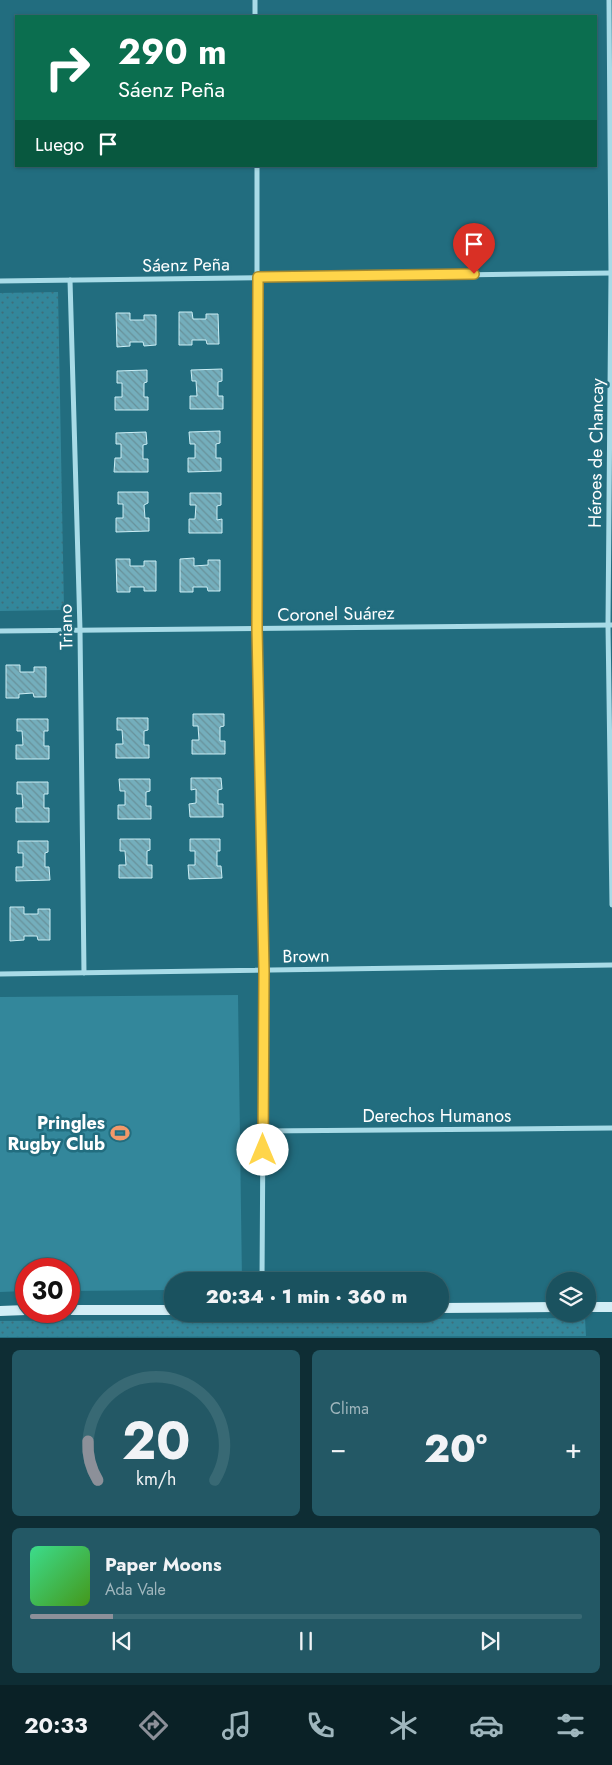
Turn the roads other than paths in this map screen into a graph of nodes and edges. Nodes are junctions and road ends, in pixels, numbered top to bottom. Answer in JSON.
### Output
{"nodes":[{"id":1,"x":255,"y":0,"type":"edge"},
{"id":2,"x":609,"y":0,"type":"edge"},
{"id":3,"x":255,"y":15,"type":"edge"},
{"id":4,"x":611,"y":97,"type":"edge"},
{"id":5,"x":257,"y":167,"type":"edge"},
{"id":6,"x":612,"y":273,"type":"edge"},
{"id":7,"x":258,"y":277,"type":"junction"},
{"id":8,"x":70,"y":280,"type":"junction"},
{"id":9,"x":0,"y":281,"type":"edge"},
{"id":10,"x":611,"y":442,"type":"edge"},
{"id":11,"x":610,"y":625,"type":"edge"},
{"id":12,"x":257,"y":628,"type":"junction"},
{"id":13,"x":80,"y":630,"type":"junction"},
{"id":14,"x":0,"y":631,"type":"edge"},
{"id":15,"x":612,"y":905,"type":"edge"},
{"id":16,"x":612,"y":965,"type":"edge"},
{"id":17,"x":264,"y":971,"type":"junction"},
{"id":18,"x":84,"y":973,"type":"junction"},
{"id":19,"x":0,"y":974,"type":"edge"},
{"id":20,"x":612,"y":1128,"type":"edge"},
{"id":21,"x":263,"y":1131,"type":"junction"},
{"id":22,"x":262,"y":1272,"type":"edge"},
{"id":23,"x":546,"y":1307,"type":"edge"},
{"id":24,"x":596,"y":1307,"type":"edge"},
{"id":25,"x":612,"y":1307,"type":"edge"},
{"id":26,"x":449,"y":1308,"type":"edge"},
{"id":27,"x":15,"y":1310,"type":"edge"},
{"id":28,"x":80,"y":1310,"type":"edge"},
{"id":29,"x":164,"y":1310,"type":"edge"},
{"id":30,"x":0,"y":1311,"type":"edge"}],
"edges":[{"from":1,"to":3,"type":"street"},
{"from":2,"to":4,"type":"street","name":"Héroes de Chancay"},
{"from":4,"to":6,"type":"street","name":"Héroes de Chancay"},
{"from":5,"to":7,"type":"street"},
{"from":6,"to":7,"type":"street","name":"Sáenz Peña"},
{"from":6,"to":10,"type":"street","name":"Héroes de Chancay"},
{"from":7,"to":8,"type":"street","name":"Sáenz Peña"},
{"from":7,"to":12,"type":"street"},
{"from":8,"to":9,"type":"street","name":"Sáenz Peña"},
{"from":8,"to":13,"type":"street","name":"Triano"},
{"from":10,"to":11,"type":"street","name":"Héroes de Chancay"},
{"from":11,"to":12,"type":"street","name":"Coronel Suárez"},
{"from":11,"to":15,"type":"street","name":"Héroes de Chancay"},
{"from":12,"to":13,"type":"street","name":"Coronel Suárez"},
{"from":12,"to":17,"type":"street"},
{"from":13,"to":14,"type":"street","name":"Coronel Suárez"},
{"from":13,"to":18,"type":"street","name":"Triano"},
{"from":16,"to":17,"type":"street","name":"Brown"},
{"from":17,"to":18,"type":"street","name":"Brown"},
{"from":17,"to":21,"type":"street"},
{"from":18,"to":19,"type":"street","name":"Brown"},
{"from":20,"to":21,"type":"street","name":"Derechos Humanos"},
{"from":21,"to":22,"type":"street"},
{"from":23,"to":26,"type":"main road"},
{"from":24,"to":25,"type":"main road"},
{"from":27,"to":30,"type":"main road"},
{"from":28,"to":29,"type":"main road"}]}
